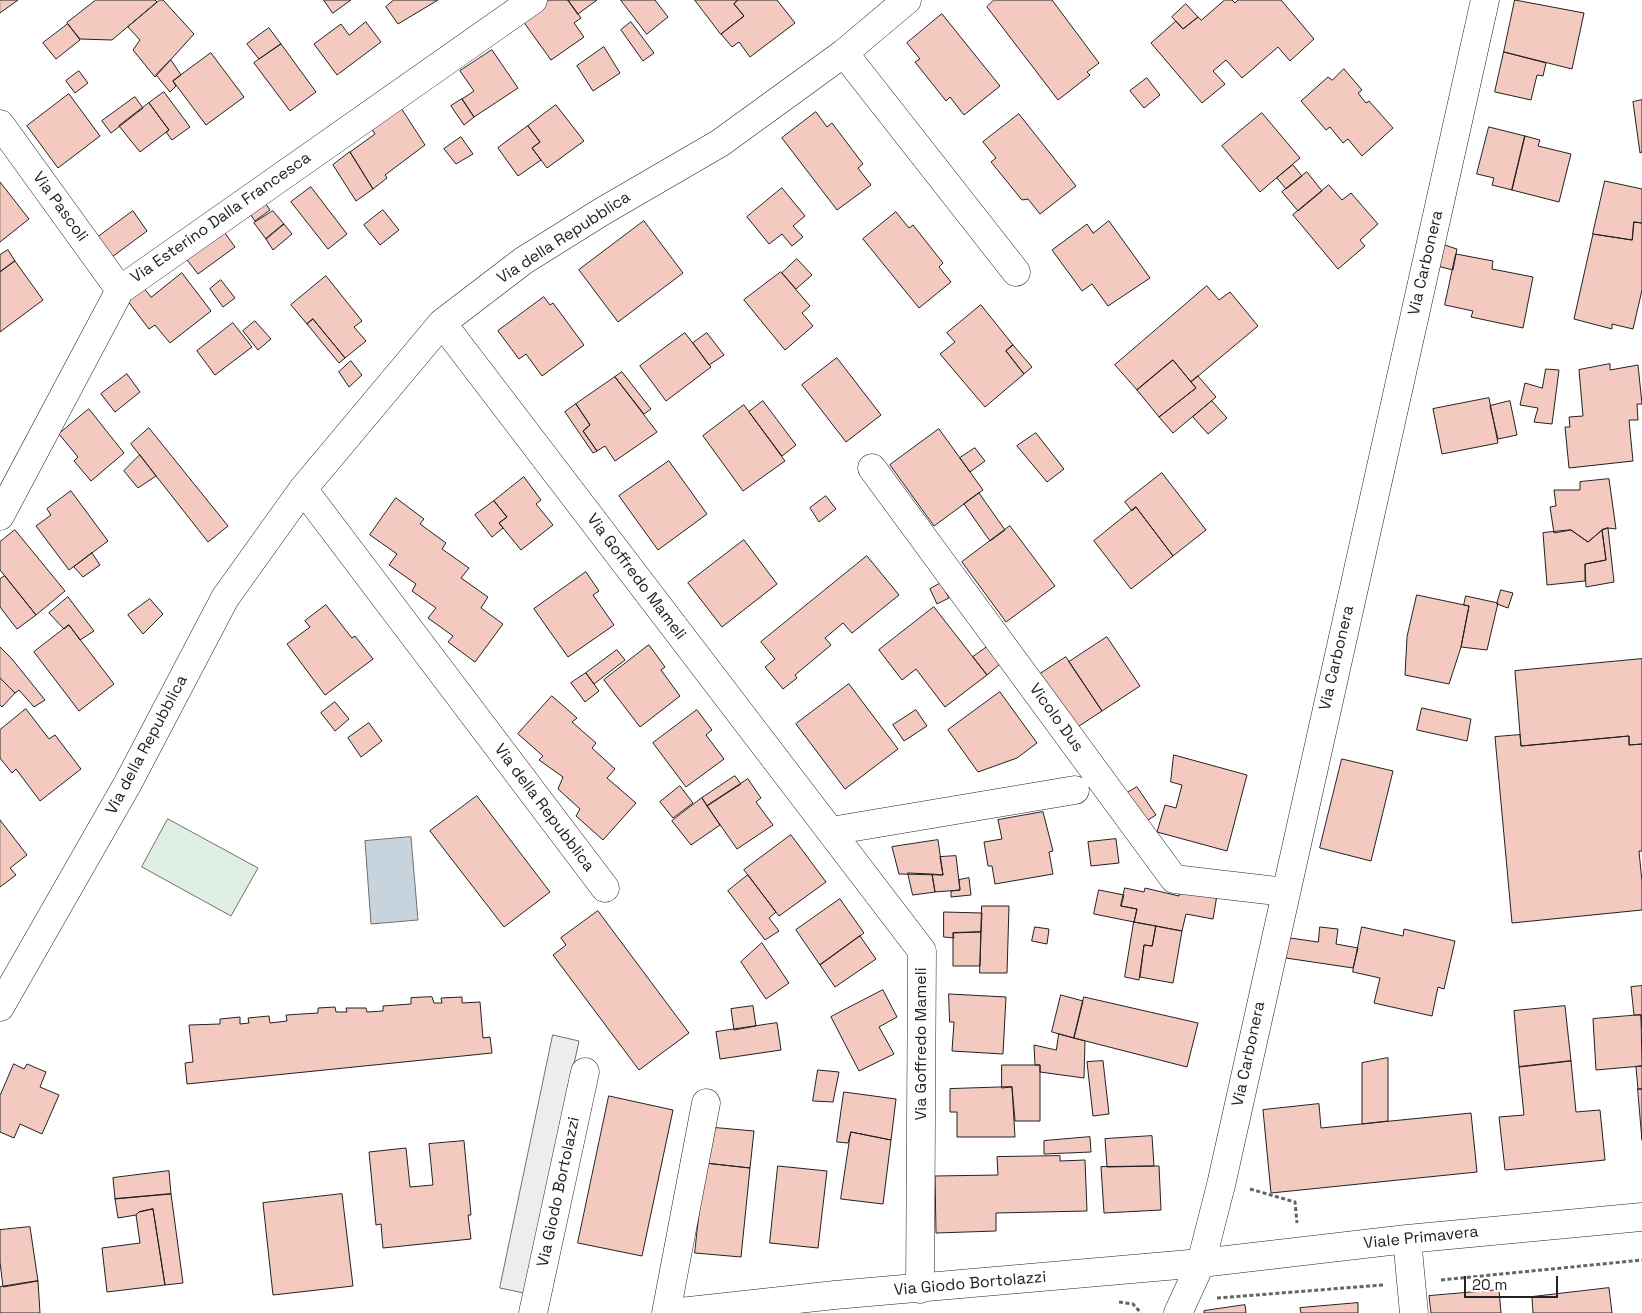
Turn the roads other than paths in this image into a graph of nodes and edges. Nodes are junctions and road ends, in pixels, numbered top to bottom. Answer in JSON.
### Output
{"nodes":[{"id":1,"x":533,"y":0,"type":"edge"},
{"id":2,"x":907,"y":0,"type":"edge"},
{"id":3,"x":1485,"y":0,"type":"edge"},
{"id":4,"x":844,"y":53,"type":"junction"},
{"id":5,"x":0,"y":124,"type":"edge"},
{"id":6,"x":1016,"y":272,"type":"dead end"},
{"id":7,"x":120,"y":290,"type":"junction"},
{"id":8,"x":442,"y":323,"type":"junction"},
{"id":9,"x":872,"y":468,"type":"dead end"},
{"id":10,"x":303,"y":489,"type":"junction"},
{"id":11,"x":0,"y":516,"type":"edge"},
{"id":12,"x":1075,"y":790,"type":"dead end"},
{"id":13,"x":831,"y":831,"type":"junction"},
{"id":14,"x":605,"y":888,"type":"dead end"},
{"id":15,"x":1285,"y":892,"type":"junction"},
{"id":16,"x":0,"y":1007,"type":"edge"},
{"id":17,"x":586,"y":1072,"type":"dead end"},
{"id":18,"x":706,"y":1103,"type":"dead end"},
{"id":19,"x":1642,"y":1217,"type":"edge"},
{"id":20,"x":1408,"y":1239,"type":"junction"},
{"id":21,"x":1201,"y":1263,"type":"junction"},
{"id":22,"x":920,"y":1289,"type":"junction"},
{"id":23,"x":739,"y":1309,"type":"edge"},
{"id":24,"x":533,"y":1313,"type":"edge"},
{"id":25,"x":666,"y":1313,"type":"edge"},
{"id":26,"x":671,"y":1313,"type":"edge"},
{"id":27,"x":1178,"y":1313,"type":"edge"},
{"id":28,"x":1414,"y":1313,"type":"edge"}],
"edges":[{"from":1,"to":7,"type":"street","name":"Via Esterino Dalla Francesca"},
{"from":2,"to":4,"type":"street","name":"Via della Repubblica"},
{"from":3,"to":15,"type":"street","name":"Via Carbonera"},
{"from":4,"to":6,"type":"street"},
{"from":4,"to":8,"type":"street","name":"Via della Repubblica"},
{"from":5,"to":7,"type":"street","name":"Via Pascoli"},
{"from":7,"to":11,"type":"street","name":"Via Esterino Dalla Francesca"},
{"from":8,"to":10,"type":"street","name":"Via della Repubblica"},
{"from":8,"to":13,"type":"street","name":"Via Goffredo Mameli"},
{"from":9,"to":15,"type":"street","name":"Vicolo Dus"},
{"from":10,"to":14,"type":"street","name":"Via della Repubblica"},
{"from":10,"to":16,"type":"street","name":"Via della Repubblica"},
{"from":12,"to":13,"type":"street"},
{"from":13,"to":22,"type":"street","name":"Via Goffredo Mameli"},
{"from":15,"to":21,"type":"street","name":"Via Carbonera"},
{"from":17,"to":24,"type":"street","name":"Via Giodo Bortolazzi"},
{"from":18,"to":25,"type":"street"},
{"from":19,"to":20,"type":"street","name":"Viale Primavera"},
{"from":20,"to":21,"type":"street","name":"Viale Primavera"},
{"from":20,"to":28,"type":"street"},
{"from":21,"to":22,"type":"street","name":"Via Giodo Bortolazzi"},
{"from":21,"to":27,"type":"street","name":"Via Carbonera"},
{"from":22,"to":23,"type":"street","name":"Via Giodo Bortolazzi"},
{"from":23,"to":26,"type":"street","name":"Via Giodo Bortolazzi"}]}
